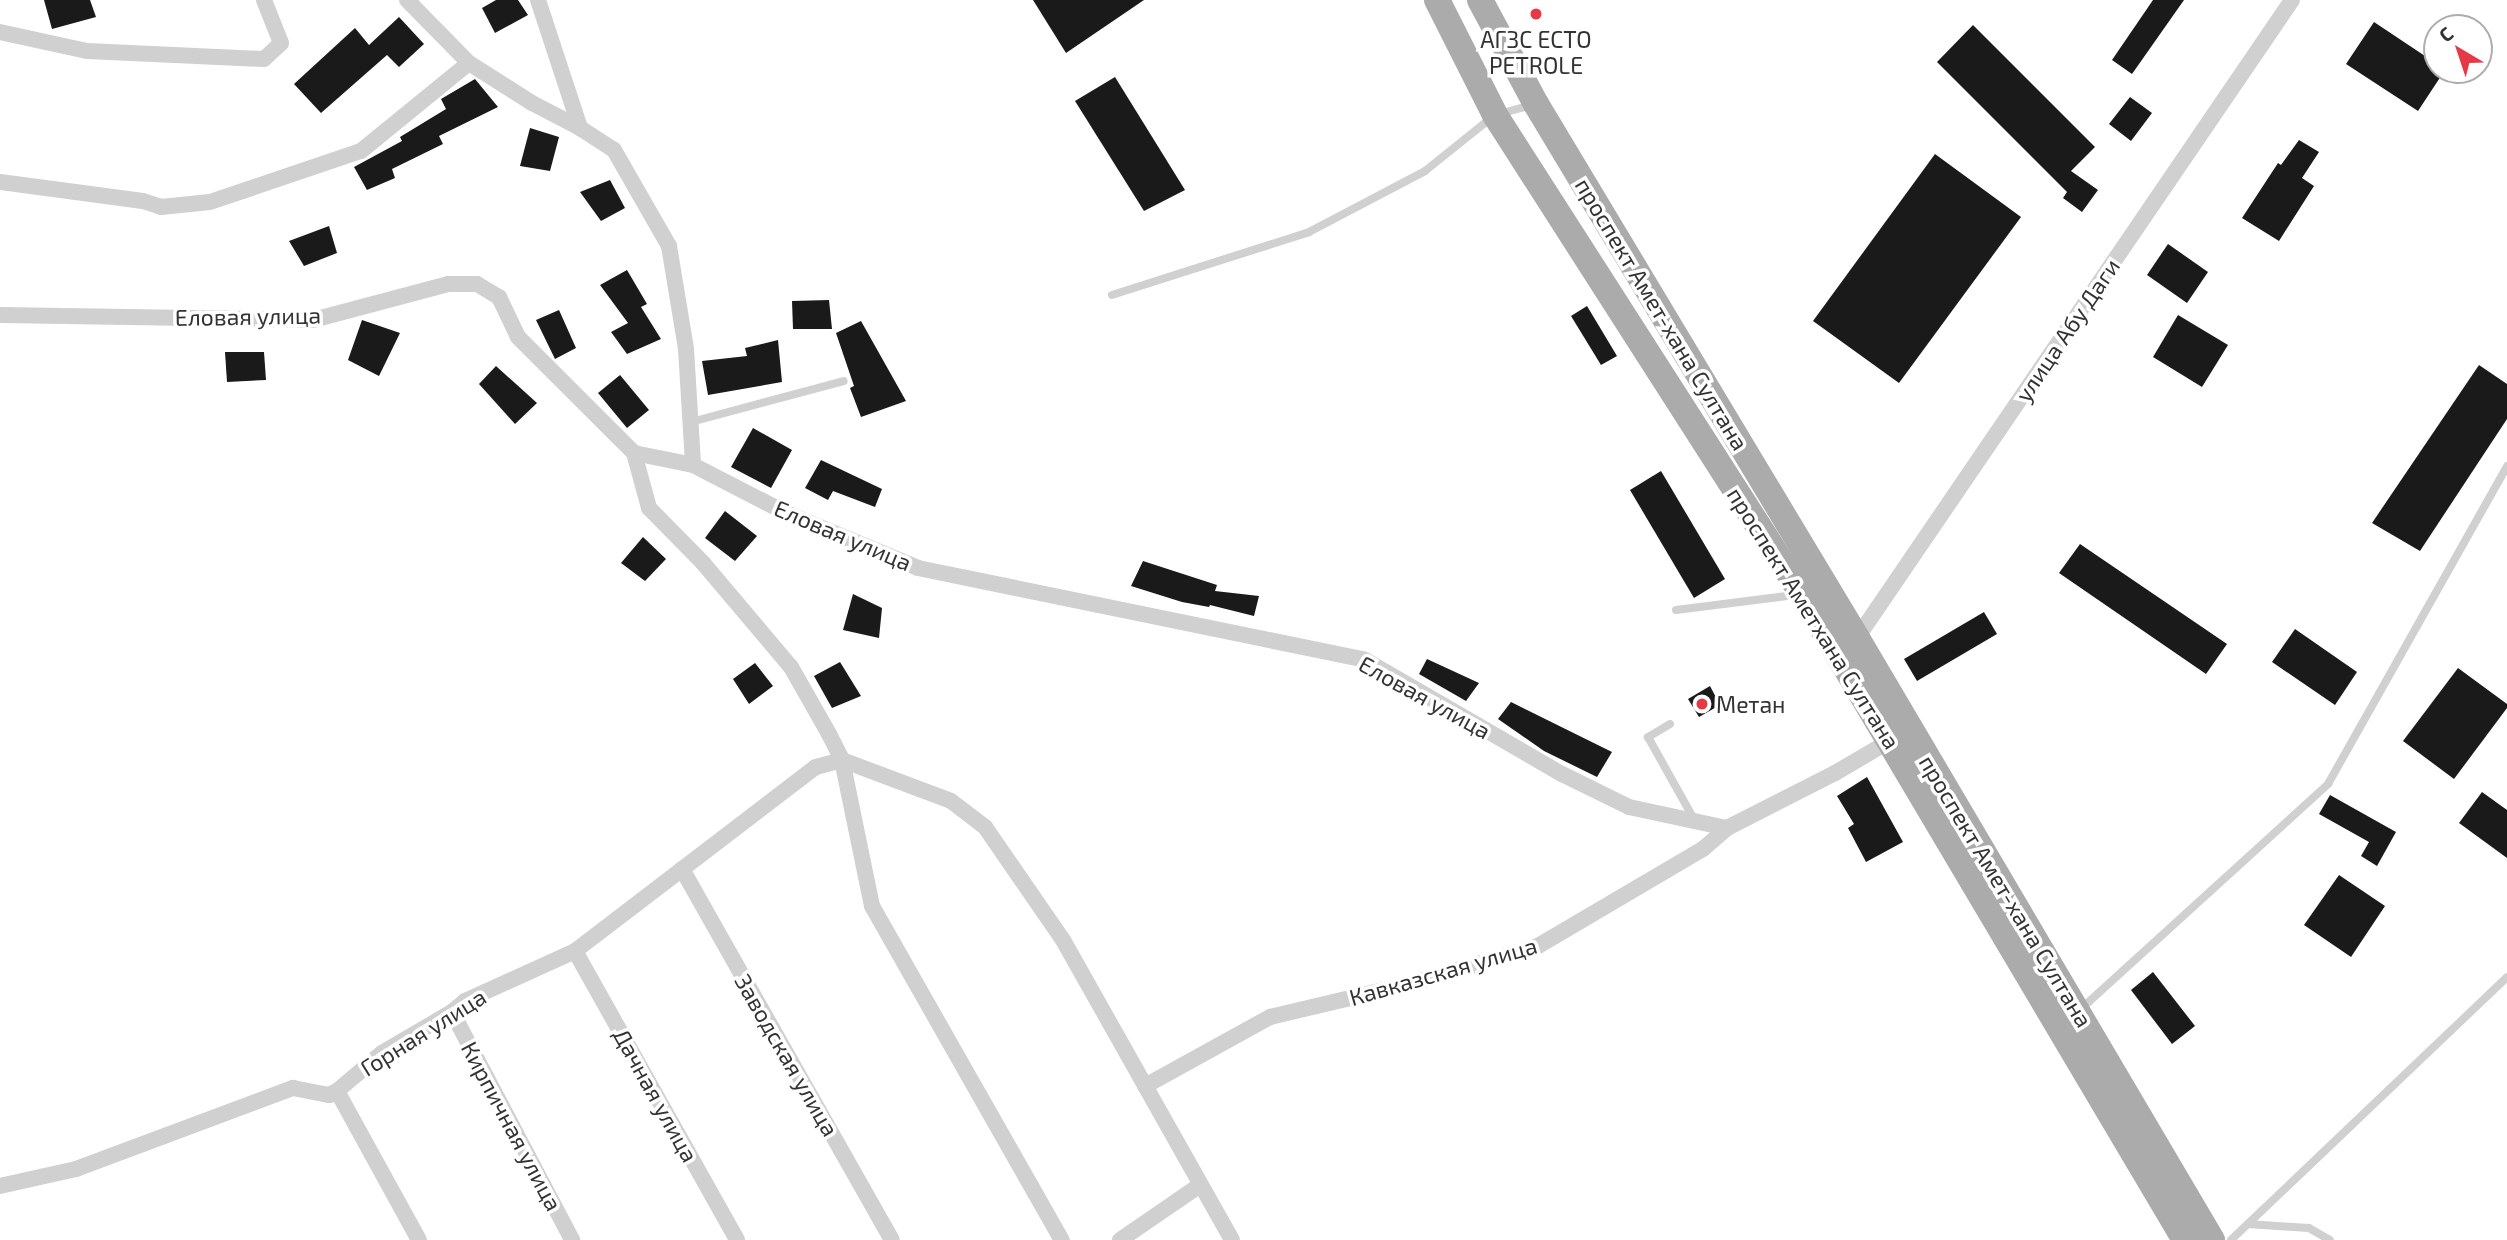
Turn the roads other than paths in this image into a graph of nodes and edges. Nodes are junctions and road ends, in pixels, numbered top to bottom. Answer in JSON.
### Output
{"nodes":[{"id":1,"x":264,"y":0,"type":"edge"},
{"id":2,"x":407,"y":0,"type":"edge"},
{"id":3,"x":538,"y":0,"type":"edge"},
{"id":4,"x":1437,"y":0,"type":"edge"},
{"id":5,"x":1480,"y":0,"type":"edge"},
{"id":6,"x":2292,"y":0,"type":"edge"},
{"id":7,"x":0,"y":32,"type":"edge"},
{"id":8,"x":469,"y":63,"type":"junction"},
{"id":9,"x":1536,"y":104,"type":"junction"},
{"id":10,"x":1495,"y":115,"type":"junction"},
{"id":11,"x":580,"y":128,"type":"junction"},
{"id":12,"x":0,"y":183,"type":"edge"},
{"id":13,"x":1112,"y":295,"type":"dead end"},
{"id":14,"x":0,"y":315,"type":"edge"},
{"id":15,"x":844,"y":382,"type":"dead end"},
{"id":16,"x":691,"y":422,"type":"junction"},
{"id":17,"x":634,"y":453,"type":"junction"},
{"id":18,"x":694,"y":465,"type":"junction"},
{"id":19,"x":2507,"y":466,"type":"edge"},
{"id":20,"x":1830,"y":592,"type":"junction"},
{"id":21,"x":1802,"y":594,"type":"junction"},
{"id":22,"x":1676,"y":610,"type":"dead end"},
{"id":23,"x":1845,"y":642,"type":"junction"},
{"id":24,"x":1670,"y":724,"type":"dead end"},
{"id":25,"x":1901,"y":735,"type":"junction"},
{"id":26,"x":842,"y":760,"type":"junction"},
{"id":27,"x":1695,"y":821,"type":"junction"},
{"id":28,"x":1727,"y":828,"type":"junction"},
{"id":29,"x":682,"y":869,"type":"junction"},
{"id":30,"x":576,"y":951,"type":"junction"},
{"id":31,"x":2507,"y":977,"type":"edge"},
{"id":32,"x":452,"y":1012,"type":"junction"},
{"id":33,"x":2065,"y":1014,"type":"junction"},
{"id":34,"x":1145,"y":1086,"type":"junction"},
{"id":35,"x":337,"y":1091,"type":"junction"},
{"id":36,"x":1200,"y":1185,"type":"junction"},
{"id":37,"x":0,"y":1186,"type":"edge"},
{"id":38,"x":2248,"y":1224,"type":"junction"},
{"id":39,"x":419,"y":1240,"type":"edge"},
{"id":40,"x":572,"y":1240,"type":"edge"},
{"id":41,"x":737,"y":1240,"type":"edge"},
{"id":42,"x":892,"y":1240,"type":"edge"},
{"id":43,"x":1062,"y":1240,"type":"edge"},
{"id":44,"x":1120,"y":1240,"type":"edge"},
{"id":45,"x":1232,"y":1240,"type":"edge"},
{"id":46,"x":2185,"y":1240,"type":"edge"},
{"id":47,"x":2213,"y":1240,"type":"edge"},
{"id":48,"x":2231,"y":1240,"type":"edge"},
{"id":49,"x":2330,"y":1240,"type":"edge"}],
"edges":[{"from":1,"to":7,"type":"street"},
{"from":2,"to":8,"type":"street"},
{"from":3,"to":11,"type":"street"},
{"from":4,"to":10,"type":"main road","name":"проспект Аметхана Султана"},
{"from":5,"to":9,"type":"main road","name":"проспект Амет-хана Султана"},
{"from":6,"to":23,"type":"street","name":"улица Абу Даги"},
{"from":8,"to":11,"type":"street"},
{"from":8,"to":12,"type":"street"},
{"from":9,"to":10,"type":"lane"},
{"from":9,"to":20,"type":"main road","name":"проспект Амет-хана Султана"},
{"from":10,"to":13,"type":"lane"},
{"from":10,"to":21,"type":"main road","name":"проспект Аметхана Султана"},
{"from":11,"to":16,"type":"street"},
{"from":14,"to":17,"type":"street","name":"Еловая улица"},
{"from":15,"to":16,"type":"lane"},
{"from":16,"to":18,"type":"street"},
{"from":17,"to":18,"type":"street","name":"Еловая улица"},
{"from":17,"to":26,"type":"street"},
{"from":18,"to":27,"type":"street","name":"Еловая улица"},
{"from":19,"to":33,"type":"lane"},
{"from":20,"to":21,"type":"lane"},
{"from":20,"to":23,"type":"main road","name":"проспект Амет-хана Султана"},
{"from":21,"to":22,"type":"lane"},
{"from":21,"to":23,"type":"main road","name":"проспект Аметхана Султана"},
{"from":23,"to":25,"type":"main road","name":"проспект Амет-хана Султана"},
{"from":24,"to":27,"type":"lane"},
{"from":25,"to":28,"type":"street","name":"Кавказская улица"},
{"from":25,"to":33,"type":"main road","name":"проспект Амет-хана Султана"},
{"from":26,"to":29,"type":"street","name":"Горная улица"},
{"from":26,"to":34,"type":"street"},
{"from":26,"to":43,"type":"street"},
{"from":27,"to":28,"type":"street","name":"Еловая улица"},
{"from":28,"to":34,"type":"street","name":"Кавказская улица"},
{"from":29,"to":30,"type":"street","name":"Горная улица"},
{"from":29,"to":42,"type":"street","name":"Заводская улица"},
{"from":30,"to":32,"type":"street","name":"Горная улица"},
{"from":30,"to":41,"type":"street","name":"Дачная улица"},
{"from":31,"to":38,"type":"lane"},
{"from":32,"to":35,"type":"street","name":"Горная улица"},
{"from":32,"to":40,"type":"street","name":"Кирпичная улица"},
{"from":33,"to":46,"type":"main road"},
{"from":33,"to":47,"type":"main road","name":"проспект Амет-хана Султана"},
{"from":34,"to":36,"type":"street"},
{"from":35,"to":37,"type":"street","name":"Горная улица"},
{"from":35,"to":39,"type":"street"},
{"from":36,"to":44,"type":"street"},
{"from":36,"to":45,"type":"street"},
{"from":38,"to":48,"type":"lane"},
{"from":38,"to":49,"type":"lane"}]}
